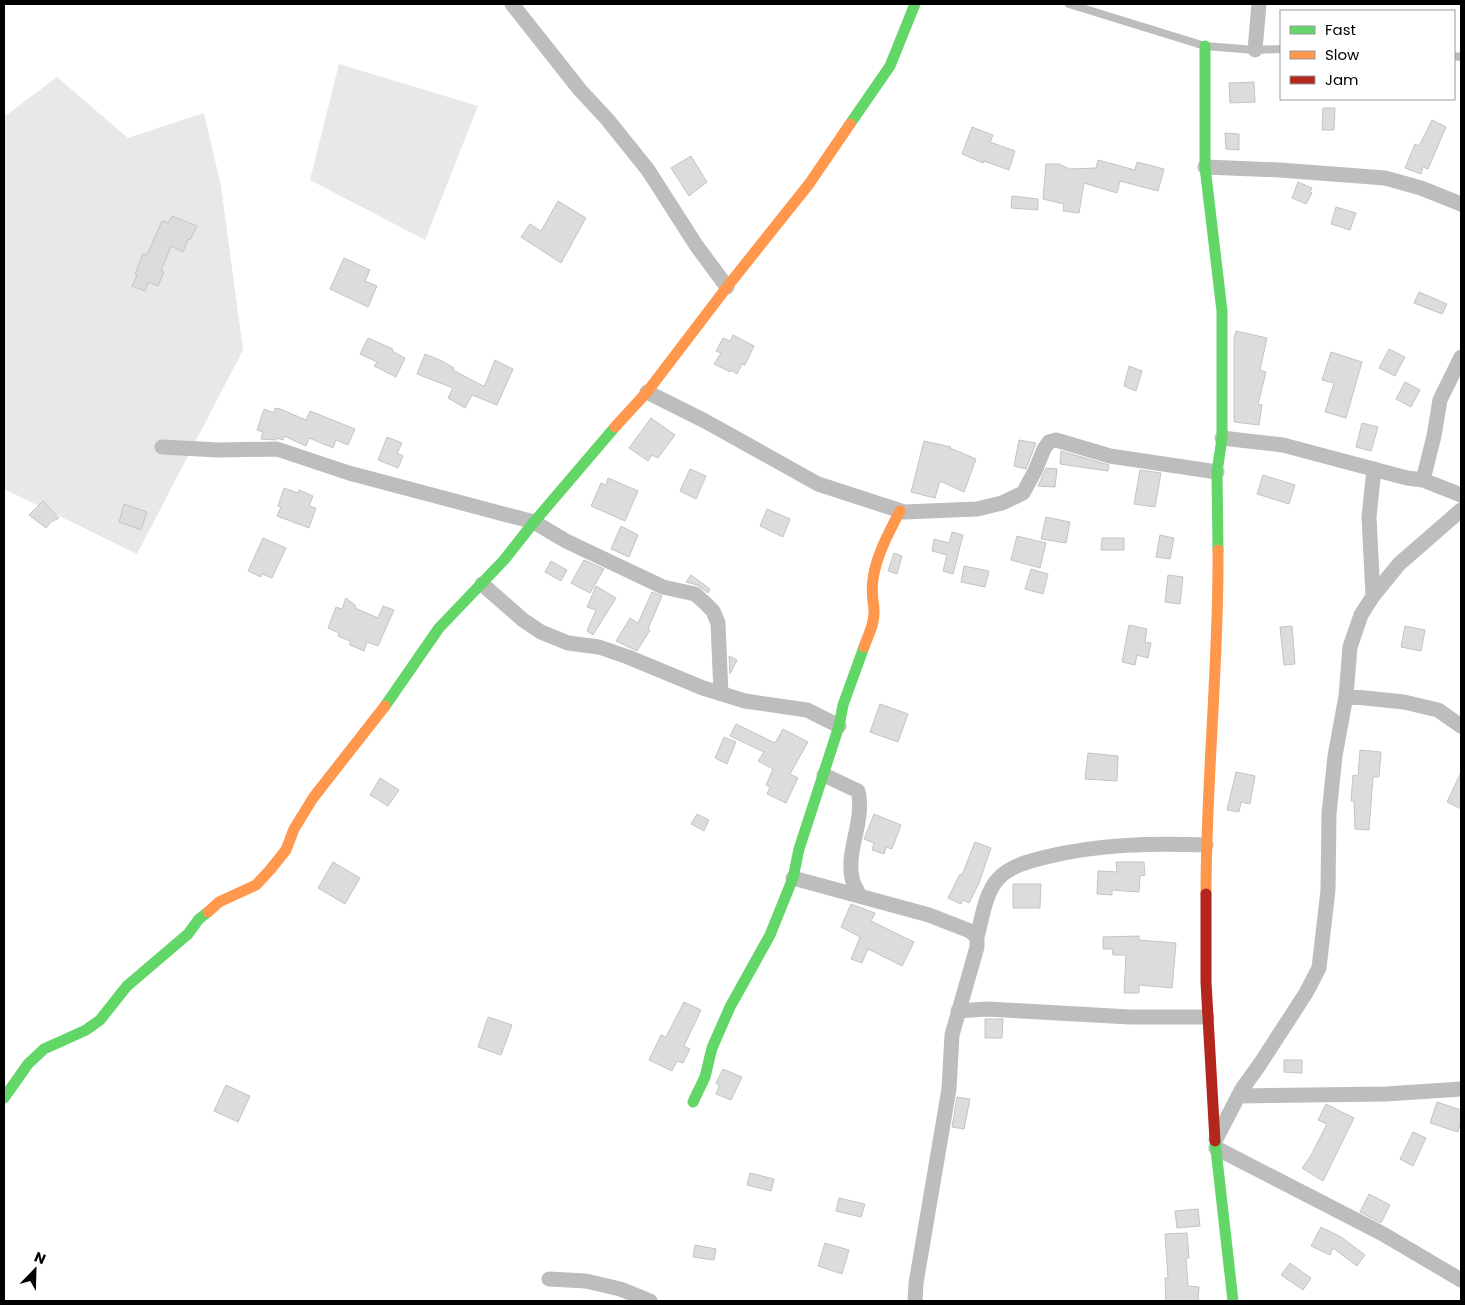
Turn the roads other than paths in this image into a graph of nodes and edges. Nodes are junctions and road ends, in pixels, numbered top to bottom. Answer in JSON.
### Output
{"nodes":[{"id":1,"x":512,"y":4,"type":"edge"},
{"id":2,"x":915,"y":4,"type":"edge"},
{"id":3,"x":1069,"y":4,"type":"edge"},
{"id":4,"x":1258,"y":10,"type":"edge"},
{"id":5,"x":1205,"y":46,"type":"junction"},
{"id":6,"x":1280,"y":49,"type":"edge"},
{"id":7,"x":1256,"y":50,"type":"junction"},
{"id":8,"x":1205,"y":167,"type":"junction"},
{"id":9,"x":1461,"y":204,"type":"edge"},
{"id":10,"x":727,"y":286,"type":"junction"},
{"id":11,"x":1461,"y":357,"type":"edge"},
{"id":12,"x":647,"y":392,"type":"junction"},
{"id":13,"x":1222,"y":438,"type":"junction"},
{"id":14,"x":162,"y":447,"type":"dead end"},
{"id":15,"x":1374,"y":469,"type":"junction"},
{"id":16,"x":1217,"y":472,"type":"junction"},
{"id":17,"x":1423,"y":480,"type":"junction"},
{"id":18,"x":1461,"y":495,"type":"edge"},
{"id":19,"x":1461,"y":510,"type":"edge"},
{"id":20,"x":900,"y":511,"type":"junction"},
{"id":21,"x":534,"y":522,"type":"junction"},
{"id":22,"x":482,"y":584,"type":"junction"},
{"id":23,"x":1373,"y":596,"type":"junction"},
{"id":24,"x":721,"y":694,"type":"junction"},
{"id":25,"x":1346,"y":696,"type":"junction"},
{"id":26,"x":839,"y":726,"type":"junction"},
{"id":27,"x":1461,"y":726,"type":"edge"},
{"id":28,"x":824,"y":775,"type":"junction"},
{"id":29,"x":1206,"y":845,"type":"junction"},
{"id":30,"x":793,"y":878,"type":"junction"},
{"id":31,"x":860,"y":896,"type":"junction"},
{"id":32,"x":977,"y":937,"type":"junction"},
{"id":33,"x":958,"y":1011,"type":"junction"},
{"id":34,"x":1207,"y":1017,"type":"junction"},
{"id":35,"x":1461,"y":1089,"type":"edge"},
{"id":36,"x":1238,"y":1096,"type":"junction"},
{"id":37,"x":4,"y":1098,"type":"edge"},
{"id":38,"x":693,"y":1102,"type":"dead end"},
{"id":39,"x":1215,"y":1144,"type":"junction"},
{"id":40,"x":549,"y":1279,"type":"dead end"},
{"id":41,"x":1461,"y":1280,"type":"edge"},
{"id":42,"x":618,"y":1295,"type":"edge"},
{"id":43,"x":650,"y":1301,"type":"edge"},
{"id":44,"x":915,"y":1301,"type":"edge"},
{"id":45,"x":1233,"y":1301,"type":"edge"}],
"edges":[{"from":1,"to":10,"type":"street"},
{"from":2,"to":10,"type":"street"},
{"from":3,"to":5,"type":"lane"},
{"from":4,"to":7,"type":"street"},
{"from":5,"to":7,"type":"lane"},
{"from":5,"to":8,"type":"street"},
{"from":6,"to":7,"type":"lane"},
{"from":8,"to":9,"type":"street"},
{"from":8,"to":13,"type":"street"},
{"from":10,"to":12,"type":"street"},
{"from":11,"to":17,"type":"street"},
{"from":12,"to":20,"type":"street"},
{"from":12,"to":21,"type":"street"},
{"from":13,"to":15,"type":"street"},
{"from":13,"to":16,"type":"street"},
{"from":14,"to":21,"type":"street"},
{"from":15,"to":17,"type":"street"},
{"from":15,"to":23,"type":"street"},
{"from":16,"to":20,"type":"street"},
{"from":16,"to":29,"type":"street"},
{"from":17,"to":18,"type":"street"},
{"from":19,"to":23,"type":"street"},
{"from":20,"to":26,"type":"street"},
{"from":21,"to":22,"type":"street"},
{"from":21,"to":24,"type":"street"},
{"from":22,"to":24,"type":"street"},
{"from":22,"to":37,"type":"street"},
{"from":23,"to":25,"type":"street"},
{"from":24,"to":26,"type":"street"},
{"from":25,"to":27,"type":"street"},
{"from":25,"to":36,"type":"street"},
{"from":26,"to":28,"type":"street"},
{"from":28,"to":30,"type":"street"},
{"from":28,"to":31,"type":"street"},
{"from":29,"to":32,"type":"street"},
{"from":29,"to":34,"type":"street"},
{"from":30,"to":31,"type":"street"},
{"from":30,"to":38,"type":"street"},
{"from":31,"to":32,"type":"street"},
{"from":32,"to":33,"type":"street"},
{"from":33,"to":34,"type":"street"},
{"from":33,"to":44,"type":"street"},
{"from":34,"to":39,"type":"street"},
{"from":35,"to":36,"type":"street"},
{"from":36,"to":39,"type":"street"},
{"from":39,"to":41,"type":"street"},
{"from":39,"to":45,"type":"street"},
{"from":40,"to":42,"type":"street"},
{"from":42,"to":43,"type":"street"}]}
